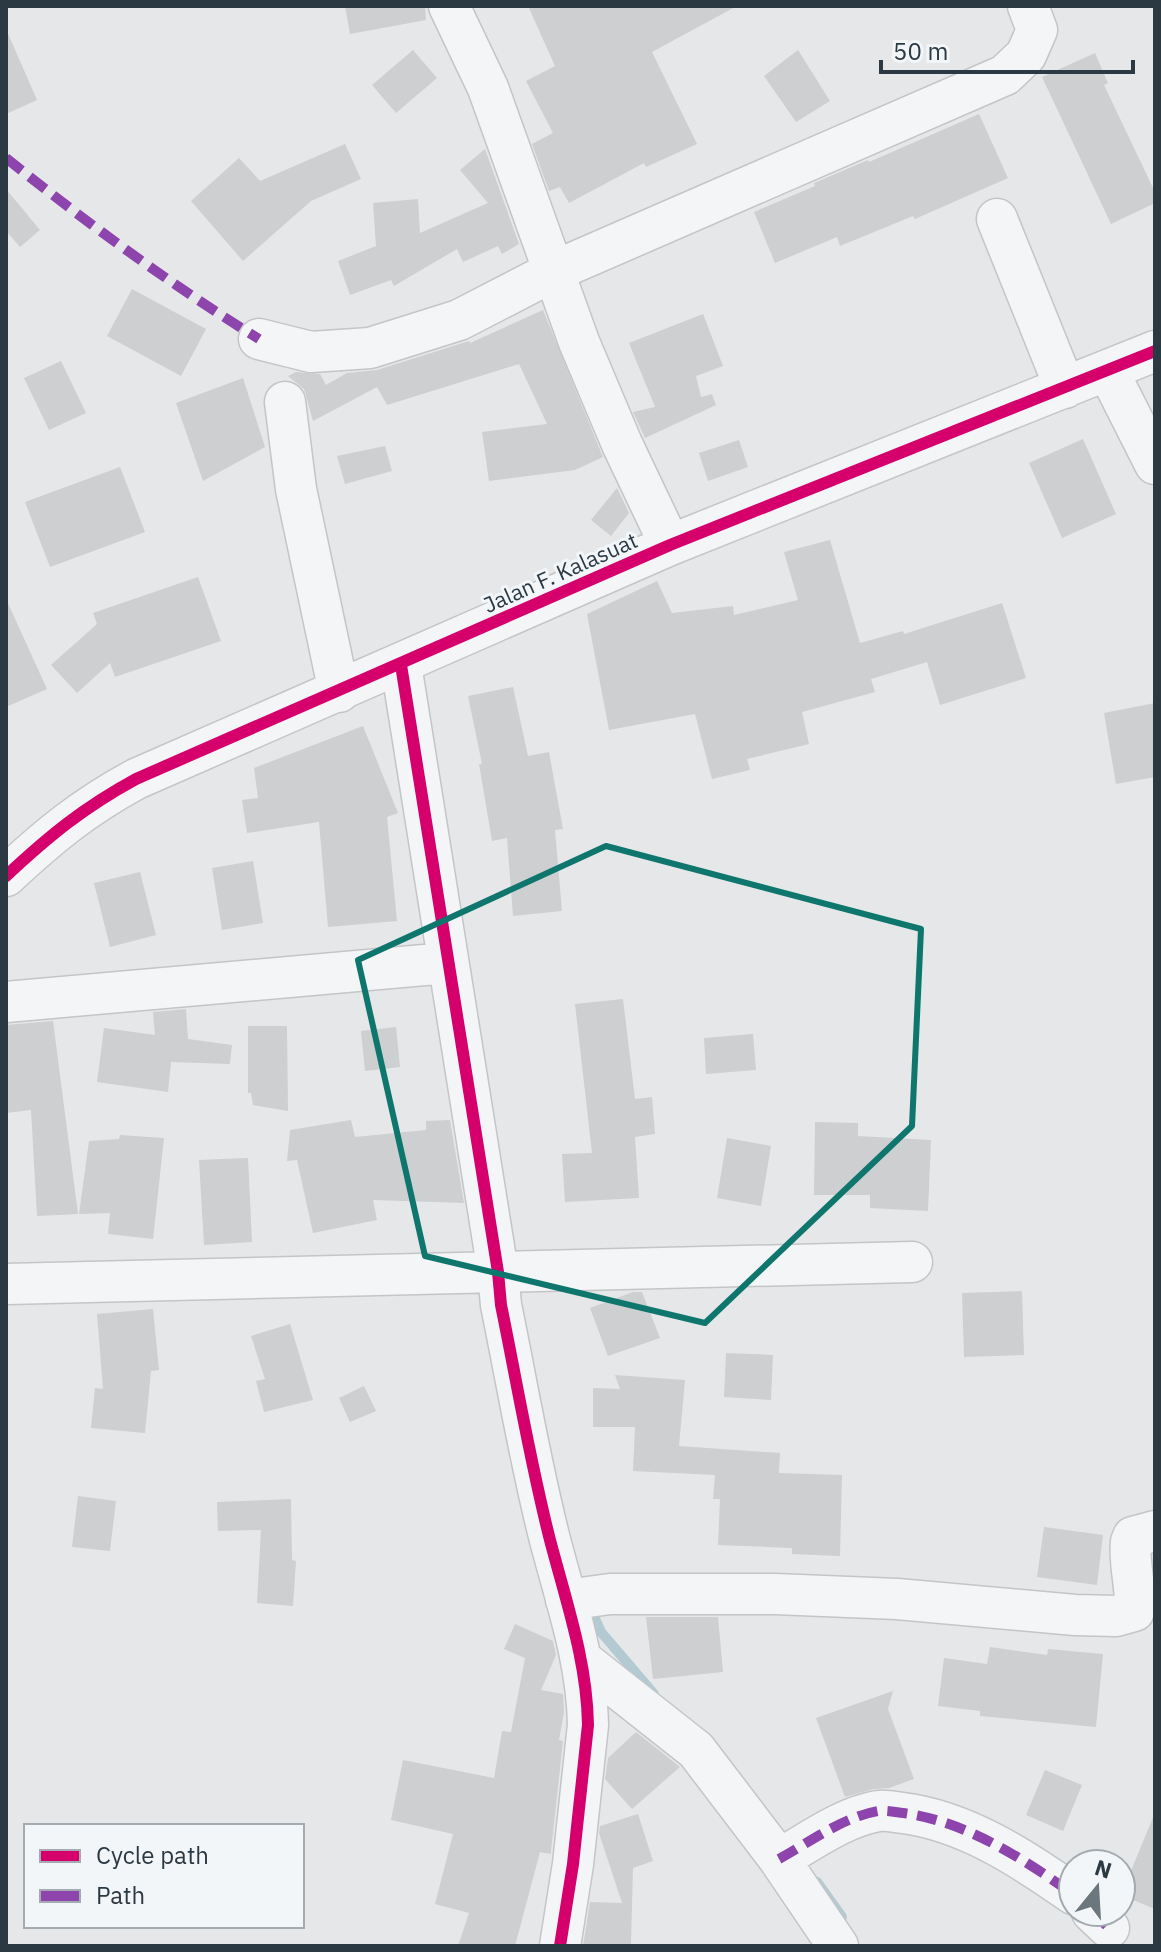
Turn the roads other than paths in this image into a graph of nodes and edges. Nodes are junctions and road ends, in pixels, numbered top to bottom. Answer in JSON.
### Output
{"nodes":[{"id":1,"x":449,"y":6,"type":"edge"},
{"id":2,"x":1028,"y":6,"type":"edge"},
{"id":3,"x":997,"y":219,"type":"dead end"},
{"id":4,"x":552,"y":272,"type":"junction"},
{"id":5,"x":259,"y":339,"type":"dead end"},
{"id":6,"x":1155,"y":351,"type":"edge"},
{"id":7,"x":1108,"y":371,"type":"junction"},
{"id":8,"x":1065,"y":388,"type":"junction"},
{"id":9,"x":285,"y":402,"type":"dead end"},
{"id":10,"x":1155,"y":464,"type":"edge"},
{"id":11,"x":670,"y":545,"type":"junction"},
{"id":12,"x":401,"y":665,"type":"junction"},
{"id":13,"x":339,"y":692,"type":"junction"},
{"id":14,"x":6,"y":876,"type":"edge"},
{"id":15,"x":447,"y":963,"type":"junction"},
{"id":16,"x":6,"y":1002,"type":"edge"},
{"id":17,"x":912,"y":1262,"type":"dead end"},
{"id":18,"x":498,"y":1272,"type":"junction"},
{"id":19,"x":6,"y":1284,"type":"edge"},
{"id":20,"x":1155,"y":1531,"type":"edge"},
{"id":21,"x":585,"y":1597,"type":"junction"},
{"id":22,"x":582,"y":1660,"type":"junction"},
{"id":23,"x":804,"y":1845,"type":"junction"},
{"id":24,"x":1057,"y":1884,"type":"edge"},
{"id":25,"x":560,"y":1946,"type":"edge"},
{"id":26,"x":838,"y":1946,"type":"edge"}],
"edges":[{"from":1,"to":4,"type":"street"},
{"from":2,"to":4,"type":"street"},
{"from":3,"to":8,"type":"street"},
{"from":4,"to":5,"type":"street"},
{"from":4,"to":11,"type":"street"},
{"from":6,"to":7,"type":"street","name":"Jalan F. Kalasuat"},
{"from":7,"to":8,"type":"street","name":"Jalan F. Kalasuat"},
{"from":7,"to":10,"type":"street"},
{"from":8,"to":11,"type":"street","name":"Jalan F. Kalasuat"},
{"from":9,"to":13,"type":"street"},
{"from":11,"to":12,"type":"street","name":"Jalan F. Kalasuat"},
{"from":12,"to":13,"type":"street","name":"Jalan F. Kalasuat"},
{"from":12,"to":15,"type":"street"},
{"from":13,"to":14,"type":"street","name":"Jalan F. Kalasuat"},
{"from":15,"to":16,"type":"street"},
{"from":15,"to":18,"type":"street"},
{"from":17,"to":18,"type":"street"},
{"from":18,"to":19,"type":"street"},
{"from":18,"to":21,"type":"street"},
{"from":20,"to":21,"type":"street"},
{"from":21,"to":22,"type":"street"},
{"from":22,"to":23,"type":"street"},
{"from":22,"to":25,"type":"street"},
{"from":23,"to":24,"type":"street"},
{"from":23,"to":26,"type":"street"}]}
